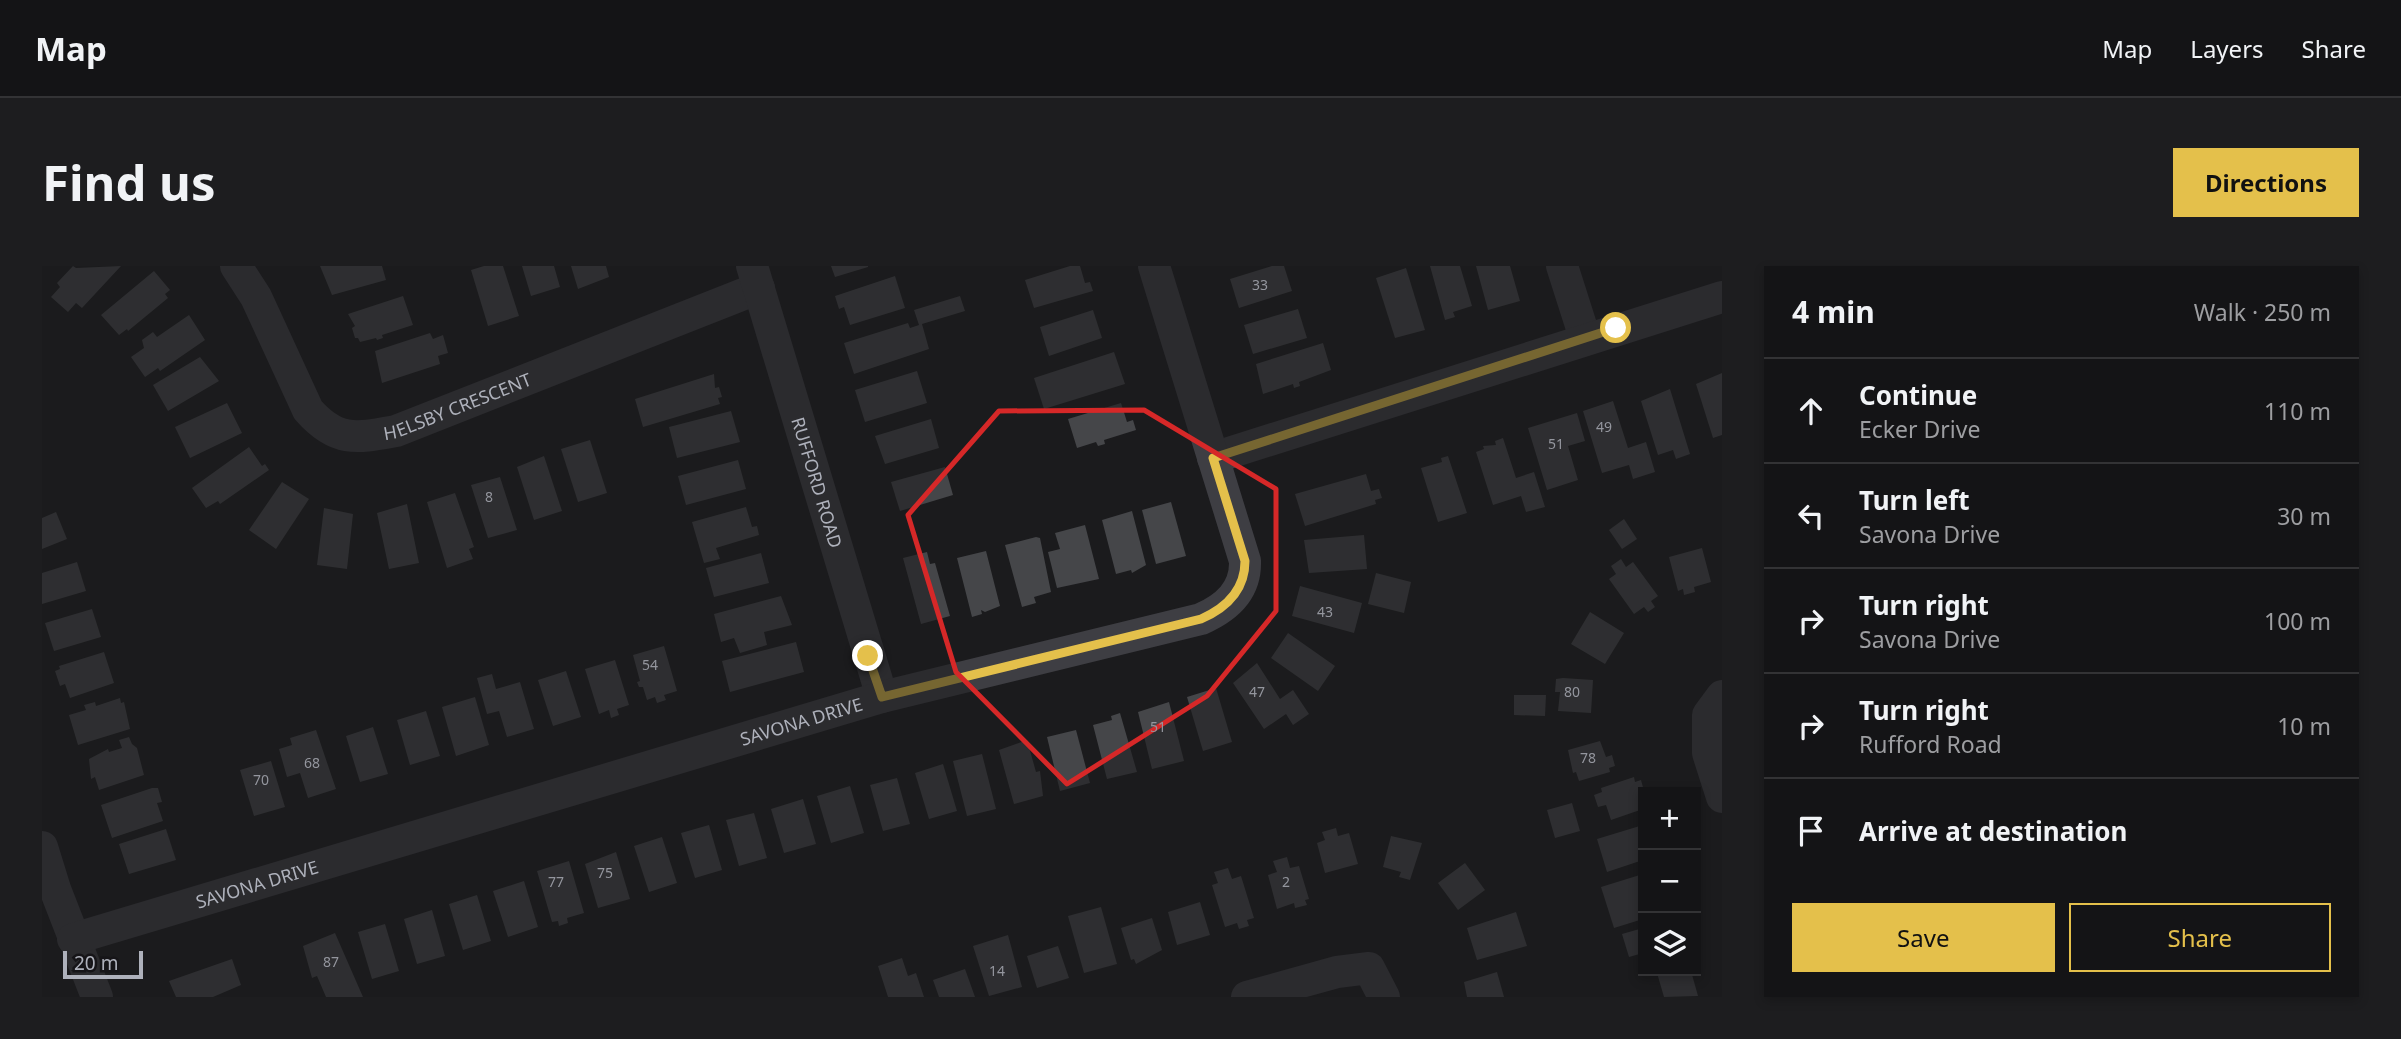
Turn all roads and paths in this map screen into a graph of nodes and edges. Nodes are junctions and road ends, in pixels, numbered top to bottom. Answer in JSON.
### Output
{"nodes":[{"id":1,"x":236,"y":266,"type":"edge"},
{"id":2,"x":1154,"y":266,"type":"edge"},
{"id":3,"x":1562,"y":266,"type":"edge"},
{"id":4,"x":756,"y":277,"type":"edge"},
{"id":5,"x":1722,"y":297,"type":"edge"},
{"id":6,"x":1585,"y":338,"type":"junction"},
{"id":7,"x":1213,"y":458,"type":"junction"},
{"id":8,"x":1722,"y":696,"type":"edge"},
{"id":9,"x":882,"y":697,"type":"junction"},
{"id":10,"x":1722,"y":797,"type":"edge"},
{"id":11,"x":42,"y":847,"type":"edge"},
{"id":12,"x":73,"y":939,"type":"junction"},
{"id":13,"x":97,"y":997,"type":"edge"},
{"id":14,"x":1247,"y":997,"type":"edge"},
{"id":15,"x":1384,"y":997,"type":"edge"}],
"edges":[{"from":1,"to":4,"type":"street","name":"HELSBY CRESCENT"},
{"from":2,"to":7,"type":"street","name":"SAVONA DRIVE"},
{"from":3,"to":6,"type":"street"},
{"from":4,"to":9,"type":"street","name":"RUFFORD ROAD"},
{"from":5,"to":6,"type":"street"},
{"from":6,"to":7,"type":"street"},
{"from":7,"to":9,"type":"street","name":"SAVONA DRIVE"},
{"from":8,"to":10,"type":"street"},
{"from":9,"to":12,"type":"street","name":"SAVONA DRIVE"},
{"from":11,"to":12,"type":"street"},
{"from":12,"to":13,"type":"street"},
{"from":14,"to":15,"type":"street"}]}
